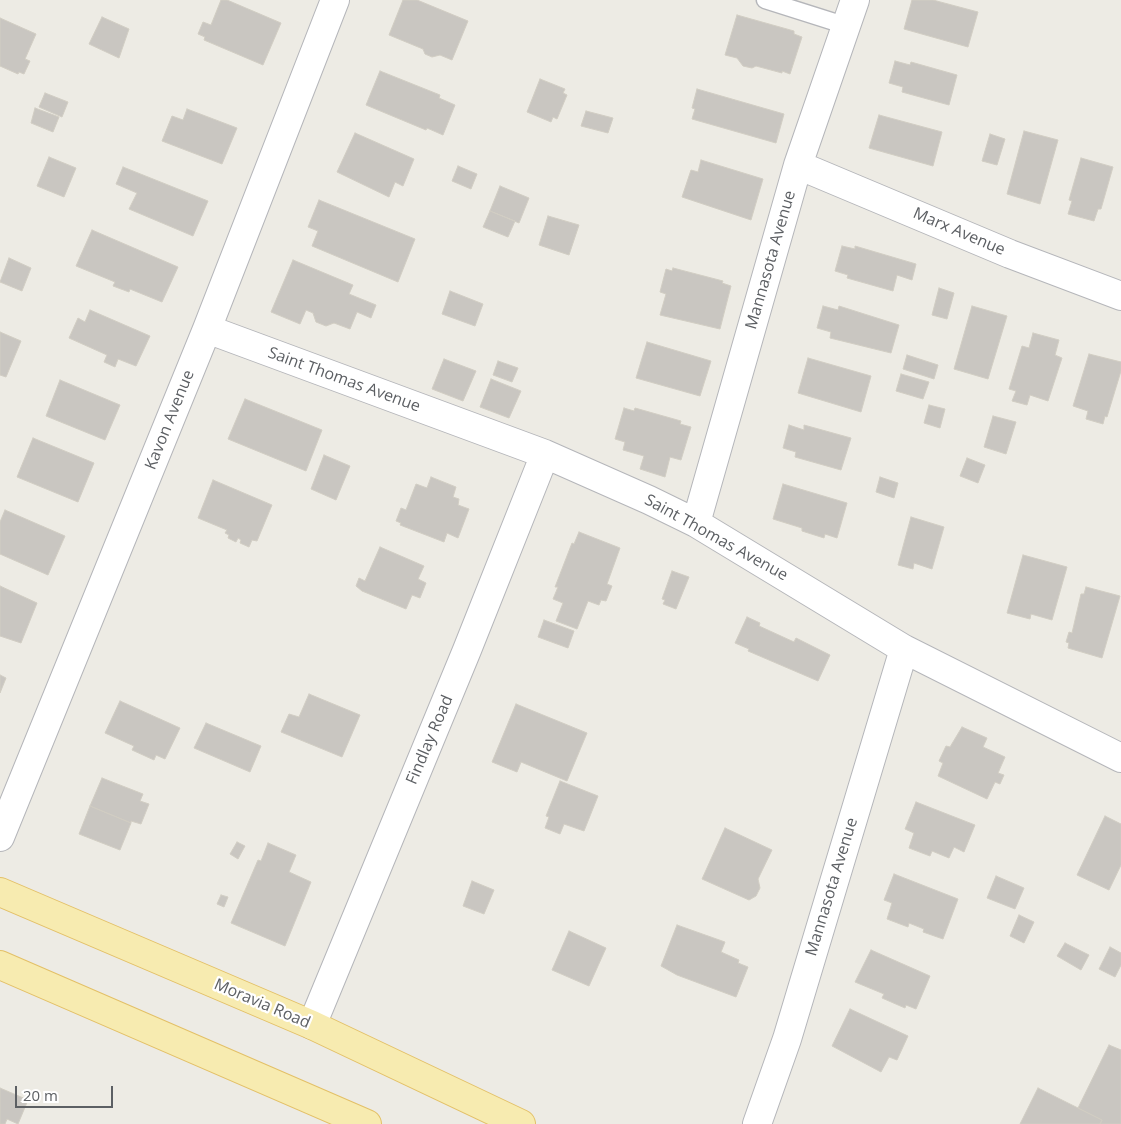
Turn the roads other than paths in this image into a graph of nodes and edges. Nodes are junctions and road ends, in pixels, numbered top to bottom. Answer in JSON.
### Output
{"nodes":[{"id":1,"x":334,"y":0,"type":"edge"},
{"id":2,"x":765,"y":0,"type":"edge"},
{"id":3,"x":855,"y":0,"type":"edge"},
{"id":4,"x":847,"y":26,"type":"junction"},
{"id":5,"x":798,"y":165,"type":"junction"},
{"id":6,"x":1121,"y":296,"type":"edge"},
{"id":7,"x":207,"y":329,"type":"junction"},
{"id":8,"x":545,"y":454,"type":"junction"},
{"id":9,"x":696,"y":523,"type":"junction"},
{"id":10,"x":904,"y":649,"type":"junction"},
{"id":11,"x":1121,"y":758,"type":"edge"},
{"id":12,"x":0,"y":837,"type":"edge"},
{"id":13,"x":0,"y":892,"type":"edge"},
{"id":14,"x":0,"y":965,"type":"edge"},
{"id":15,"x":312,"y":1025,"type":"junction"},
{"id":16,"x":367,"y":1124,"type":"edge"},
{"id":17,"x":521,"y":1124,"type":"edge"},
{"id":18,"x":757,"y":1124,"type":"edge"}],
"edges":[{"from":1,"to":7,"type":"street","name":"Kavon Avenue"},
{"from":2,"to":4,"type":"lane"},
{"from":3,"to":4,"type":"street","name":"Mannasota Avenue"},
{"from":4,"to":5,"type":"street","name":"Mannasota Avenue"},
{"from":5,"to":6,"type":"street","name":"Marx Avenue"},
{"from":5,"to":9,"type":"street","name":"Mannasota Avenue"},
{"from":7,"to":8,"type":"street","name":"Saint Thomas Avenue"},
{"from":7,"to":12,"type":"street","name":"Kavon Avenue"},
{"from":8,"to":9,"type":"street","name":"Saint Thomas Avenue"},
{"from":8,"to":15,"type":"street","name":"Findlay Road"},
{"from":9,"to":10,"type":"street","name":"Saint Thomas Avenue"},
{"from":10,"to":11,"type":"street","name":"Saint Thomas Avenue"},
{"from":10,"to":18,"type":"street","name":"Mannasota Avenue"},
{"from":13,"to":15,"type":"main road","name":"Moravia Road"},
{"from":14,"to":16,"type":"main road"},
{"from":15,"to":17,"type":"main road","name":"Moravia Road"}]}
